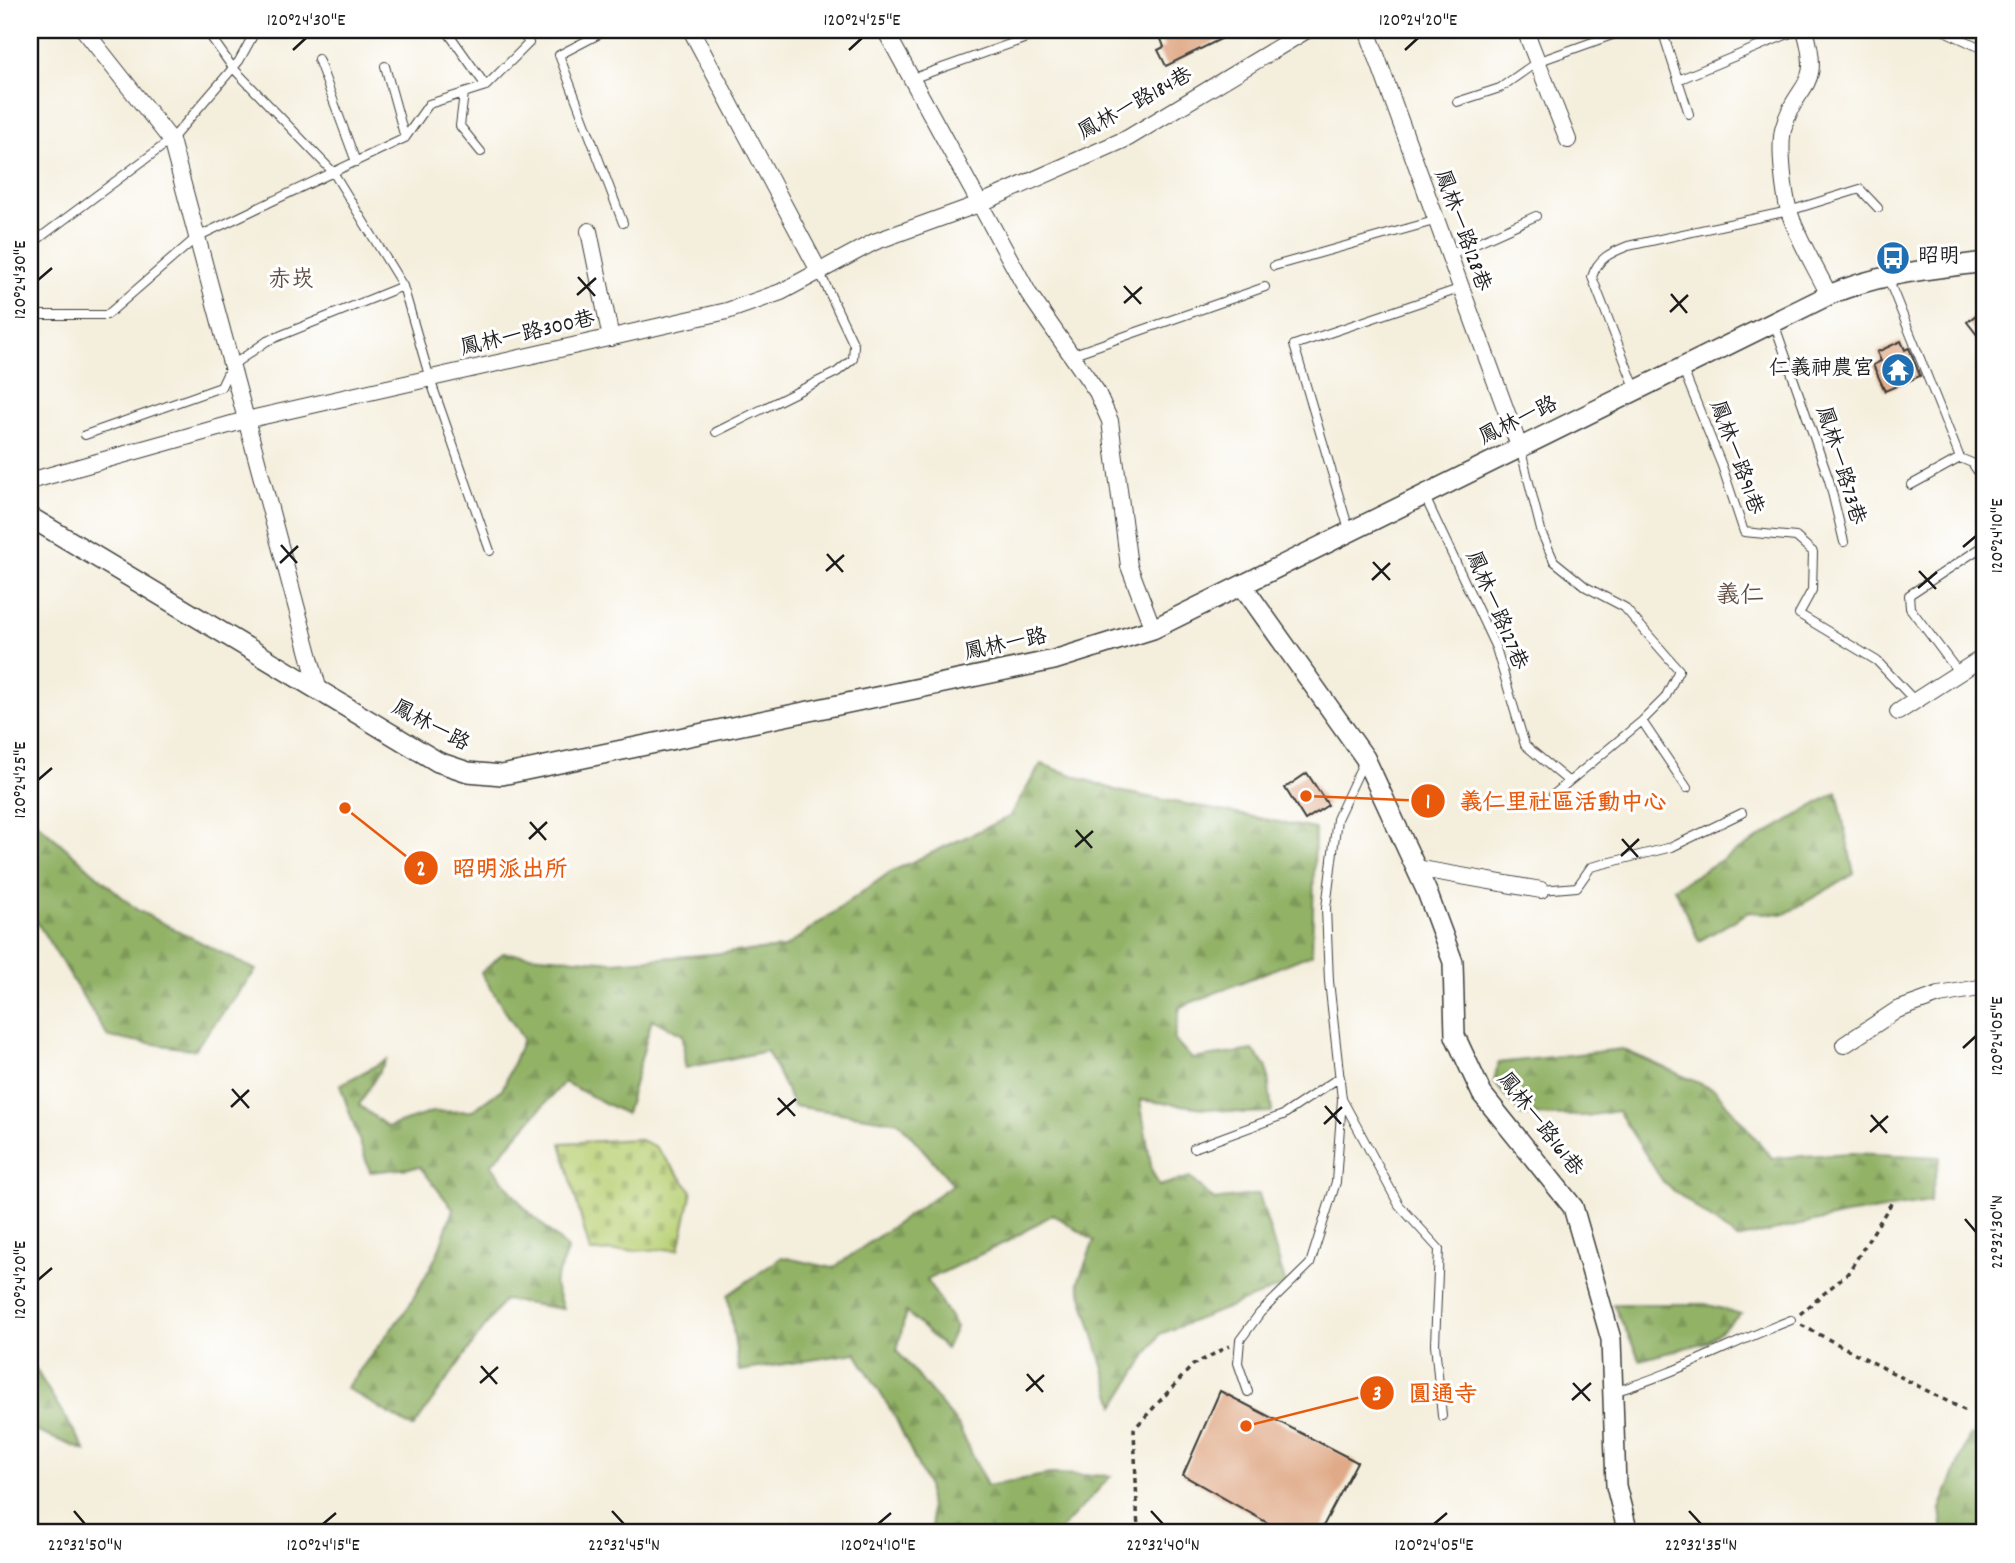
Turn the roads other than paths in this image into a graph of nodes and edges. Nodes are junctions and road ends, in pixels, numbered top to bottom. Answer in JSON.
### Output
{"nodes":[{"id":1,"x":84,"y":30,"type":"edge"},
{"id":2,"x":206,"y":30,"type":"edge"},
{"id":3,"x":455,"y":30,"type":"edge"},
{"id":4,"x":520,"y":30,"type":"edge"},
{"id":5,"x":607,"y":30,"type":"edge"},
{"id":6,"x":691,"y":30,"type":"edge"},
{"id":7,"x":885,"y":30,"type":"edge"},
{"id":8,"x":1307,"y":30,"type":"edge"},
{"id":9,"x":1367,"y":30,"type":"edge"},
{"id":10,"x":1525,"y":30,"type":"edge"},
{"id":11,"x":1626,"y":30,"type":"edge"},
{"id":12,"x":1662,"y":30,"type":"edge"},
{"id":13,"x":1798,"y":30,"type":"edge"},
{"id":14,"x":1805,"y":30,"type":"edge"},
{"id":15,"x":1942,"y":30,"type":"edge"},
{"id":16,"x":254,"y":31,"type":"edge"},
{"id":17,"x":1035,"y":35,"type":"dead end"},
{"id":18,"x":1985,"y":45,"type":"edge"},
{"id":19,"x":318,"y":59,"type":"dead end"},
{"id":20,"x":1538,"y":62,"type":"junction"},
{"id":21,"x":385,"y":66,"type":"dead end"},
{"id":22,"x":233,"y":68,"type":"junction"},
{"id":23,"x":911,"y":79,"type":"junction"},
{"id":24,"x":1678,"y":80,"type":"junction"},
{"id":25,"x":486,"y":86,"type":"junction"},
{"id":26,"x":464,"y":93,"type":"junction"},
{"id":27,"x":1457,"y":102,"type":"dead end"},
{"id":28,"x":1689,"y":114,"type":"dead end"},
{"id":29,"x":405,"y":138,"type":"junction"},
{"id":30,"x":172,"y":140,"type":"junction"},
{"id":31,"x":1568,"y":140,"type":"dead end"},
{"id":32,"x":481,"y":152,"type":"dead end"},
{"id":33,"x":356,"y":162,"type":"junction"},
{"id":34,"x":333,"y":172,"type":"junction"},
{"id":35,"x":979,"y":204,"type":"junction"},
{"id":36,"x":1878,"y":208,"type":"dead end"},
{"id":37,"x":1789,"y":211,"type":"junction"},
{"id":38,"x":1536,"y":216,"type":"dead end"},
{"id":39,"x":1434,"y":221,"type":"junction"},
{"id":40,"x":623,"y":223,"type":"dead end"},
{"id":41,"x":589,"y":232,"type":"dead end"},
{"id":42,"x":197,"y":237,"type":"junction"},
{"id":43,"x":30,"y":245,"type":"edge"},
{"id":44,"x":1447,"y":256,"type":"junction"},
{"id":45,"x":1985,"y":262,"type":"edge"},
{"id":46,"x":1274,"y":266,"type":"dead end"},
{"id":47,"x":820,"y":272,"type":"junction"},
{"id":48,"x":1887,"y":276,"type":"junction"},
{"id":49,"x":403,"y":286,"type":"junction"},
{"id":50,"x":1265,"y":287,"type":"dead end"},
{"id":51,"x":1460,"y":289,"type":"junction"},
{"id":52,"x":1829,"y":295,"type":"junction"},
{"id":53,"x":30,"y":315,"type":"edge"},
{"id":54,"x":1773,"y":320,"type":"junction"},
{"id":55,"x":611,"y":338,"type":"junction"},
{"id":56,"x":1071,"y":355,"type":"junction"},
{"id":57,"x":231,"y":366,"type":"junction"},
{"id":58,"x":1682,"y":366,"type":"junction"},
{"id":59,"x":430,"y":379,"type":"junction"},
{"id":60,"x":1636,"y":390,"type":"junction"},
{"id":61,"x":246,"y":420,"type":"junction"},
{"id":62,"x":716,"y":432,"type":"dead end"},
{"id":63,"x":85,"y":435,"type":"dead end"},
{"id":64,"x":1520,"y":446,"type":"junction"},
{"id":65,"x":1960,"y":458,"type":"junction"},
{"id":66,"x":30,"y":481,"type":"edge"},
{"id":67,"x":1985,"y":482,"type":"edge"},
{"id":68,"x":1911,"y":485,"type":"dead end"},
{"id":69,"x":1424,"y":494,"type":"junction"},
{"id":70,"x":30,"y":517,"type":"edge"},
{"id":71,"x":1349,"y":530,"type":"junction"},
{"id":72,"x":1844,"y":542,"type":"dead end"},
{"id":73,"x":1985,"y":545,"type":"edge"},
{"id":74,"x":489,"y":551,"type":"dead end"},
{"id":75,"x":1242,"y":585,"type":"junction"},
{"id":76,"x":1153,"y":629,"type":"junction"},
{"id":77,"x":1985,"y":656,"type":"edge"},
{"id":78,"x":1959,"y":673,"type":"junction"},
{"id":79,"x":318,"y":691,"type":"junction"},
{"id":80,"x":1915,"y":701,"type":"junction"},
{"id":81,"x":1898,"y":712,"type":"dead end"},
{"id":82,"x":1642,"y":721,"type":"junction"},
{"id":83,"x":1365,"y":758,"type":"junction"},
{"id":84,"x":1568,"y":781,"type":"junction"},
{"id":85,"x":1687,"y":788,"type":"dead end"},
{"id":86,"x":1553,"y":795,"type":"dead end"},
{"id":87,"x":1742,"y":813,"type":"dead end"},
{"id":88,"x":1416,"y":868,"type":"junction"},
{"id":89,"x":1541,"y":890,"type":"joint"},
{"id":90,"x":1985,"y":987,"type":"edge"},
{"id":91,"x":1844,"y":1045,"type":"dead end"},
{"id":92,"x":1340,"y":1077,"type":"junction"},
{"id":93,"x":1342,"y":1099,"type":"junction"},
{"id":94,"x":1194,"y":1148,"type":"dead end"},
{"id":95,"x":1791,"y":1320,"type":"road end"},
{"id":96,"x":1248,"y":1392,"type":"dead end"},
{"id":97,"x":1614,"y":1392,"type":"junction"},
{"id":98,"x":1442,"y":1416,"type":"dead end"},
{"id":99,"x":1628,"y":1533,"type":"edge"}],
"edges":[{"from":1,"to":30,"type":"street"},
{"from":2,"to":22,"type":"lane"},
{"from":3,"to":25,"type":"lane"},
{"from":4,"to":25,"type":"lane"},
{"from":5,"to":40,"type":"lane"},
{"from":6,"to":47,"type":"street"},
{"from":7,"to":23,"type":"street"},
{"from":8,"to":35,"type":"street","name":"鳳林一路184巷"},
{"from":9,"to":39,"type":"street","name":"鳳林一路128巷"},
{"from":10,"to":20,"type":"street"},
{"from":11,"to":20,"type":"lane"},
{"from":12,"to":24,"type":"lane"},
{"from":13,"to":24,"type":"lane"},
{"from":14,"to":37,"type":"street"},
{"from":15,"to":18,"type":"lane"},
{"from":16,"to":22,"type":"lane"},
{"from":17,"to":23,"type":"lane"},
{"from":19,"to":33,"type":"lane"},
{"from":20,"to":27,"type":"lane"},
{"from":20,"to":31,"type":"street"},
{"from":21,"to":29,"type":"lane"},
{"from":22,"to":30,"type":"lane"},
{"from":22,"to":34,"type":"lane"},
{"from":23,"to":35,"type":"street"},
{"from":24,"to":28,"type":"lane"},
{"from":25,"to":26,"type":"lane"},
{"from":26,"to":29,"type":"lane"},
{"from":26,"to":32,"type":"lane"},
{"from":29,"to":33,"type":"lane"},
{"from":30,"to":42,"type":"street"},
{"from":30,"to":43,"type":"lane"},
{"from":33,"to":34,"type":"lane"},
{"from":34,"to":42,"type":"lane"},
{"from":34,"to":49,"type":"lane"},
{"from":35,"to":47,"type":"street","name":"鳳林一路184巷"},
{"from":35,"to":56,"type":"street"},
{"from":36,"to":37,"type":"lane"},
{"from":37,"to":52,"type":"street"},
{"from":37,"to":60,"type":"lane"},
{"from":38,"to":44,"type":"lane"},
{"from":39,"to":44,"type":"street","name":"鳳林一路128巷"},
{"from":39,"to":46,"type":"lane"},
{"from":41,"to":55,"type":"street","name":"鳳林一路300巷"},
{"from":42,"to":53,"type":"lane"},
{"from":42,"to":57,"type":"street"},
{"from":44,"to":51,"type":"street","name":"鳳林一路128巷"},
{"from":45,"to":48,"type":"street","name":"鳳林一路"},
{"from":47,"to":55,"type":"street","name":"鳳林一路184巷"},
{"from":47,"to":62,"type":"lane"},
{"from":48,"to":52,"type":"street","name":"鳳林一路"},
{"from":48,"to":65,"type":"lane"},
{"from":49,"to":57,"type":"lane"},
{"from":49,"to":59,"type":"lane"},
{"from":50,"to":56,"type":"lane"},
{"from":51,"to":64,"type":"street","name":"鳳林一路128巷"},
{"from":51,"to":71,"type":"lane"},
{"from":52,"to":54,"type":"street","name":"鳳林一路"},
{"from":54,"to":58,"type":"street","name":"鳳林一路"},
{"from":54,"to":72,"type":"lane","name":"鳳林一路73巷"},
{"from":55,"to":59,"type":"street","name":"鳳林一路300巷"},
{"from":56,"to":76,"type":"street"},
{"from":57,"to":61,"type":"street"},
{"from":57,"to":63,"type":"lane"},
{"from":58,"to":60,"type":"street","name":"鳳林一路"},
{"from":58,"to":80,"type":"lane","name":"鳳林一路91巷"},
{"from":59,"to":61,"type":"street","name":"鳳林一路300巷"},
{"from":59,"to":74,"type":"lane"},
{"from":60,"to":64,"type":"street","name":"鳳林一路"},
{"from":61,"to":66,"type":"street","name":"鳳林一路300巷"},
{"from":61,"to":79,"type":"street"},
{"from":64,"to":69,"type":"street","name":"鳳林一路"},
{"from":64,"to":82,"type":"lane"},
{"from":65,"to":67,"type":"lane"},
{"from":65,"to":68,"type":"lane"},
{"from":69,"to":71,"type":"street","name":"鳳林一路"},
{"from":69,"to":84,"type":"lane","name":"鳳林一路127巷"},
{"from":70,"to":79,"type":"street","name":"鳳林一路"},
{"from":71,"to":75,"type":"street","name":"鳳林一路"},
{"from":73,"to":78,"type":"lane"},
{"from":75,"to":76,"type":"street","name":"鳳林一路"},
{"from":75,"to":83,"type":"street","name":"鳳林一路161巷"},
{"from":76,"to":79,"type":"street","name":"鳳林一路"},
{"from":77,"to":78,"type":"street"},
{"from":78,"to":80,"type":"street"},
{"from":80,"to":81,"type":"street"},
{"from":82,"to":84,"type":"lane"},
{"from":82,"to":85,"type":"lane"},
{"from":83,"to":88,"type":"street","name":"鳳林一路161巷"},
{"from":83,"to":92,"type":"lane"},
{"from":84,"to":86,"type":"lane"},
{"from":87,"to":89,"type":"lane"},
{"from":88,"to":89,"type":"street"},
{"from":88,"to":97,"type":"street","name":"鳳林一路161巷"},
{"from":90,"to":91,"type":"street"},
{"from":92,"to":93,"type":"lane"},
{"from":92,"to":94,"type":"lane"},
{"from":93,"to":96,"type":"lane"},
{"from":93,"to":98,"type":"lane"},
{"from":95,"to":97,"type":"lane"},
{"from":97,"to":99,"type":"street","name":"鳳林一路161巷"}]}
